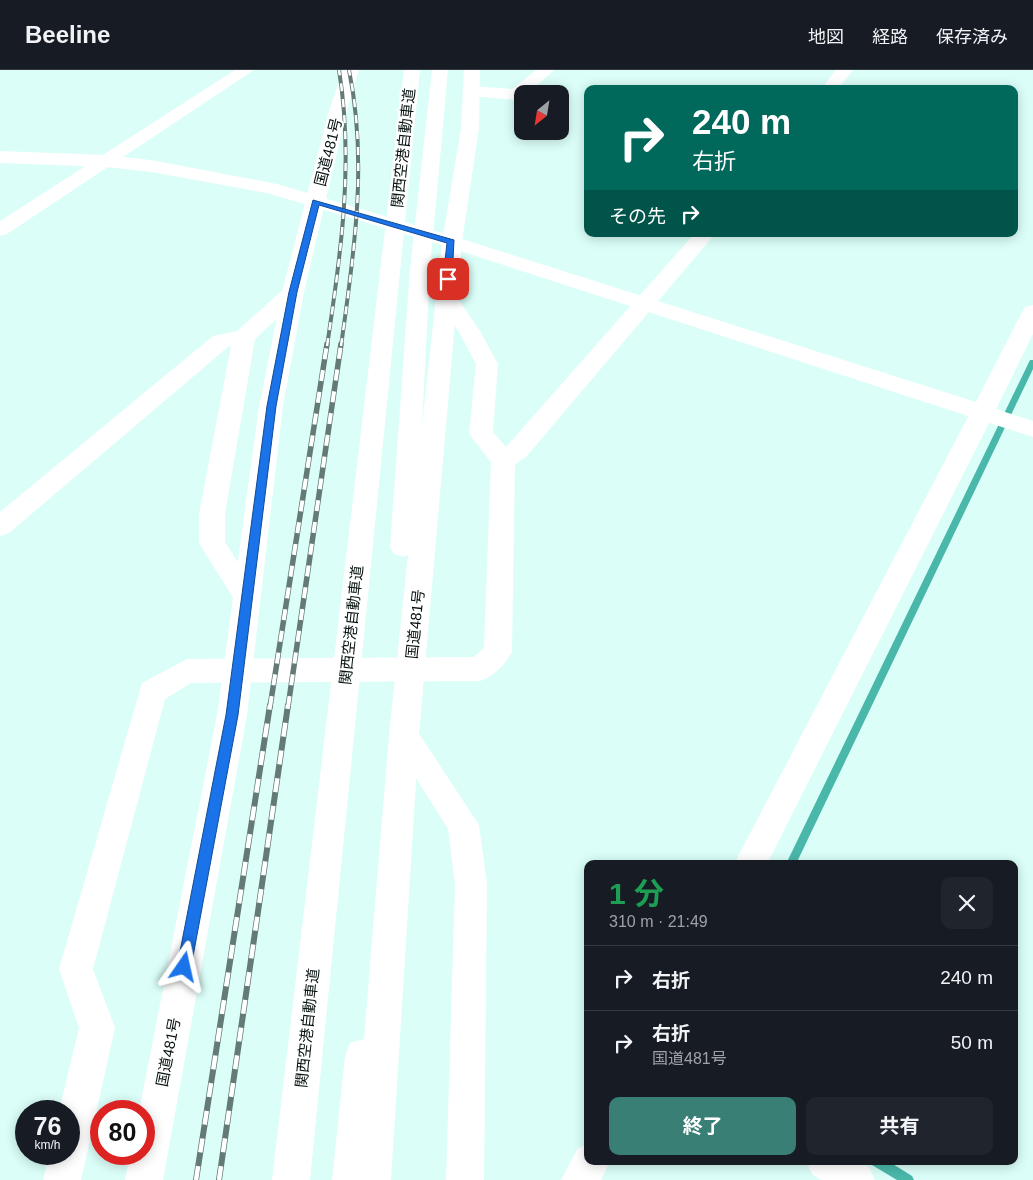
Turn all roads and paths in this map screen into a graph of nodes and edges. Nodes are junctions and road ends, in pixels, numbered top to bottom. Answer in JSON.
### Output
{"nodes":[{"id":1,"x":246,"y":70,"type":"edge"},
{"id":2,"x":350,"y":70,"type":"edge"},
{"id":3,"x":412,"y":70,"type":"edge"},
{"id":4,"x":440,"y":70,"type":"edge"},
{"id":5,"x":546,"y":70,"type":"edge"},
{"id":6,"x":845,"y":70,"type":"edge"},
{"id":7,"x":472,"y":81,"type":"edge"},
{"id":8,"x":832,"y":85,"type":"edge"},
{"id":9,"x":0,"y":157,"type":"edge"},
{"id":10,"x":106,"y":161,"type":"junction"},
{"id":11,"x":316,"y":201,"type":"junction"},
{"id":12,"x":0,"y":230,"type":"edge"},
{"id":13,"x":702,"y":237,"type":"edge"},
{"id":14,"x":452,"y":242,"type":"junction"},
{"id":15,"x":293,"y":292,"type":"junction"},
{"id":16,"x":446,"y":298,"type":"junction"},
{"id":17,"x":645,"y":305,"type":"junction"},
{"id":18,"x":1033,"y":312,"type":"edge"},
{"id":19,"x":244,"y":337,"type":"junction"},
{"id":20,"x":982,"y":413,"type":"junction"},
{"id":21,"x":1033,"y":429,"type":"edge"},
{"id":22,"x":503,"y":460,"type":"junction"},
{"id":23,"x":0,"y":526,"type":"edge"},
{"id":24,"x":247,"y":597,"type":"junction"},
{"id":25,"x":410,"y":669,"type":"junction"},
{"id":26,"x":237,"y":671,"type":"junction"},
{"id":27,"x":404,"y":736,"type":"junction"},
{"id":28,"x":752,"y":860,"type":"edge"},
{"id":29,"x":80,"y":1102,"type":"edge"},
{"id":30,"x":65,"y":1165,"type":"edge"},
{"id":31,"x":589,"y":1165,"type":"edge"},
{"id":32,"x":832,"y":1165,"type":"edge"},
{"id":33,"x":62,"y":1180,"type":"edge"},
{"id":34,"x":144,"y":1180,"type":"edge"},
{"id":35,"x":291,"y":1180,"type":"edge"},
{"id":36,"x":351,"y":1180,"type":"edge"},
{"id":37,"x":372,"y":1180,"type":"edge"},
{"id":38,"x":465,"y":1180,"type":"edge"},
{"id":39,"x":580,"y":1180,"type":"edge"},
{"id":40,"x":856,"y":1180,"type":"edge"}],
"edges":[{"from":1,"to":10,"type":"main road"},
{"from":2,"to":11,"type":"main road","name":"国道481号"},
{"from":3,"to":35,"type":"main road","name":"関西空港自動車道"},
{"from":4,"to":36,"type":"main road","name":"関西空港自動車道"},
{"from":5,"to":7,"type":"main road"},
{"from":6,"to":8,"type":"main road"},
{"from":7,"to":14,"type":"main road","name":"国道481号"},
{"from":9,"to":10,"type":"main road"},
{"from":10,"to":11,"type":"main road"},
{"from":10,"to":12,"type":"main road"},
{"from":11,"to":14,"type":"main road"},
{"from":11,"to":15,"type":"main road","name":"国道481号"},
{"from":13,"to":17,"type":"main road"},
{"from":14,"to":16,"type":"main road","name":"国道481号"},
{"from":14,"to":17,"type":"main road"},
{"from":15,"to":19,"type":"main road"},
{"from":15,"to":24,"type":"main road","name":"国道481号"},
{"from":16,"to":22,"type":"main road"},
{"from":16,"to":25,"type":"main road","name":"国道481号"},
{"from":17,"to":20,"type":"main road"},
{"from":17,"to":22,"type":"main road"},
{"from":18,"to":20,"type":"main road"},
{"from":19,"to":23,"type":"main road"},
{"from":19,"to":24,"type":"main road"},
{"from":20,"to":21,"type":"main road"},
{"from":20,"to":28,"type":"main road"},
{"from":22,"to":25,"type":"main road"},
{"from":24,"to":26,"type":"main road","name":"国道481号"},
{"from":25,"to":26,"type":"main road"},
{"from":25,"to":27,"type":"main road","name":"国道481号"},
{"from":26,"to":29,"type":"main road"},
{"from":26,"to":34,"type":"main road","name":"国道481号"},
{"from":27,"to":37,"type":"main road","name":"国道481号"},
{"from":27,"to":38,"type":"main road"},
{"from":30,"to":33,"type":"main road"},
{"from":31,"to":39,"type":"main road"},
{"from":32,"to":40,"type":"main road"}]}
